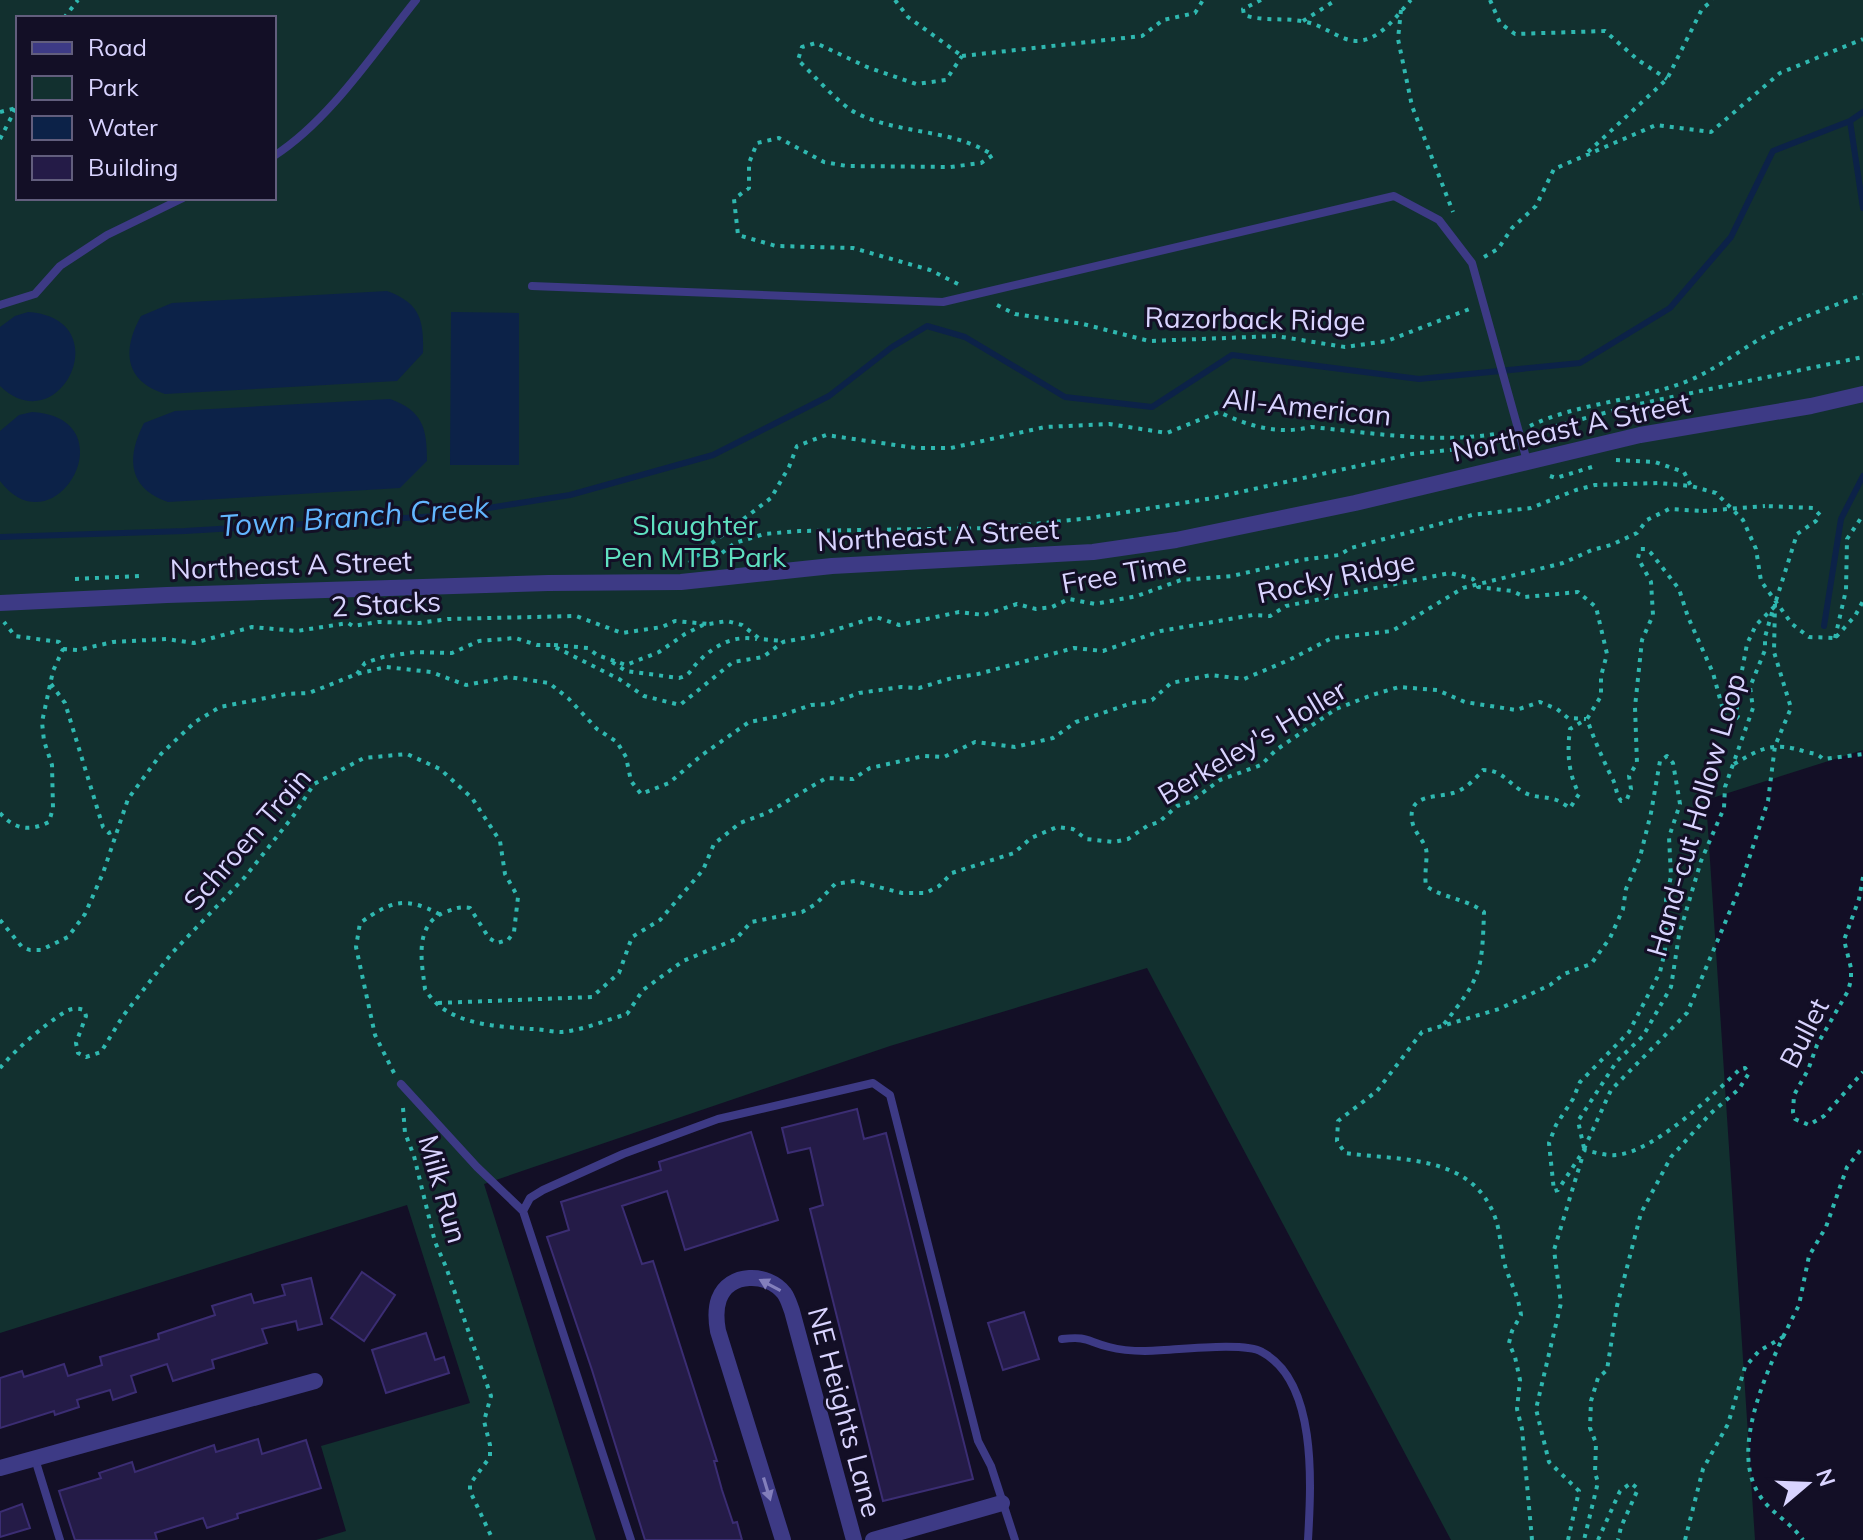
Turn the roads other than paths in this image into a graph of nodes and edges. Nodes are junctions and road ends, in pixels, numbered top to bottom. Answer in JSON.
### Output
{"nodes":[{"id":1,"x":416,"y":0,"type":"edge"},
{"id":2,"x":276,"y":154,"type":"edge"},
{"id":3,"x":179,"y":200,"type":"edge"},
{"id":4,"x":532,"y":286,"type":"dead end"},
{"id":5,"x":0,"y":305,"type":"edge"},
{"id":6,"x":1863,"y":394,"type":"edge"},
{"id":7,"x":1527,"y":461,"type":"junction"},
{"id":8,"x":0,"y":603,"type":"edge"},
{"id":9,"x":401,"y":1084,"type":"road end"},
{"id":10,"x":523,"y":1211,"type":"junction"},
{"id":11,"x":1062,"y":1339,"type":"dead end"},
{"id":12,"x":315,"y":1381,"type":"dead end"},
{"id":13,"x":35,"y":1459,"type":"junction"},
{"id":14,"x":0,"y":1468,"type":"edge"},
{"id":15,"x":1002,"y":1503,"type":"junction"},
{"id":16,"x":60,"y":1540,"type":"edge"},
{"id":17,"x":631,"y":1540,"type":"edge"},
{"id":18,"x":783,"y":1540,"type":"edge"},
{"id":19,"x":854,"y":1540,"type":"edge"},
{"id":20,"x":873,"y":1540,"type":"edge"},
{"id":21,"x":1015,"y":1540,"type":"edge"},
{"id":22,"x":1308,"y":1540,"type":"edge"}],
"edges":[{"from":1,"to":2,"type":"lane"},
{"from":3,"to":5,"type":"lane"},
{"from":4,"to":7,"type":"lane"},
{"from":6,"to":7,"type":"street","name":"Northeast A Street"},
{"from":7,"to":8,"type":"street","name":"Northeast A Street"},
{"from":9,"to":10,"type":"lane"},
{"from":10,"to":15,"type":"lane"},
{"from":10,"to":17,"type":"lane"},
{"from":11,"to":22,"type":"lane"},
{"from":12,"to":13,"type":"street"},
{"from":13,"to":14,"type":"street"},
{"from":13,"to":16,"type":"lane"},
{"from":15,"to":20,"type":"street"},
{"from":15,"to":21,"type":"lane"},
{"from":19,"to":18,"type":"street","name":"NE Heights Lane","one_way":true}]}
